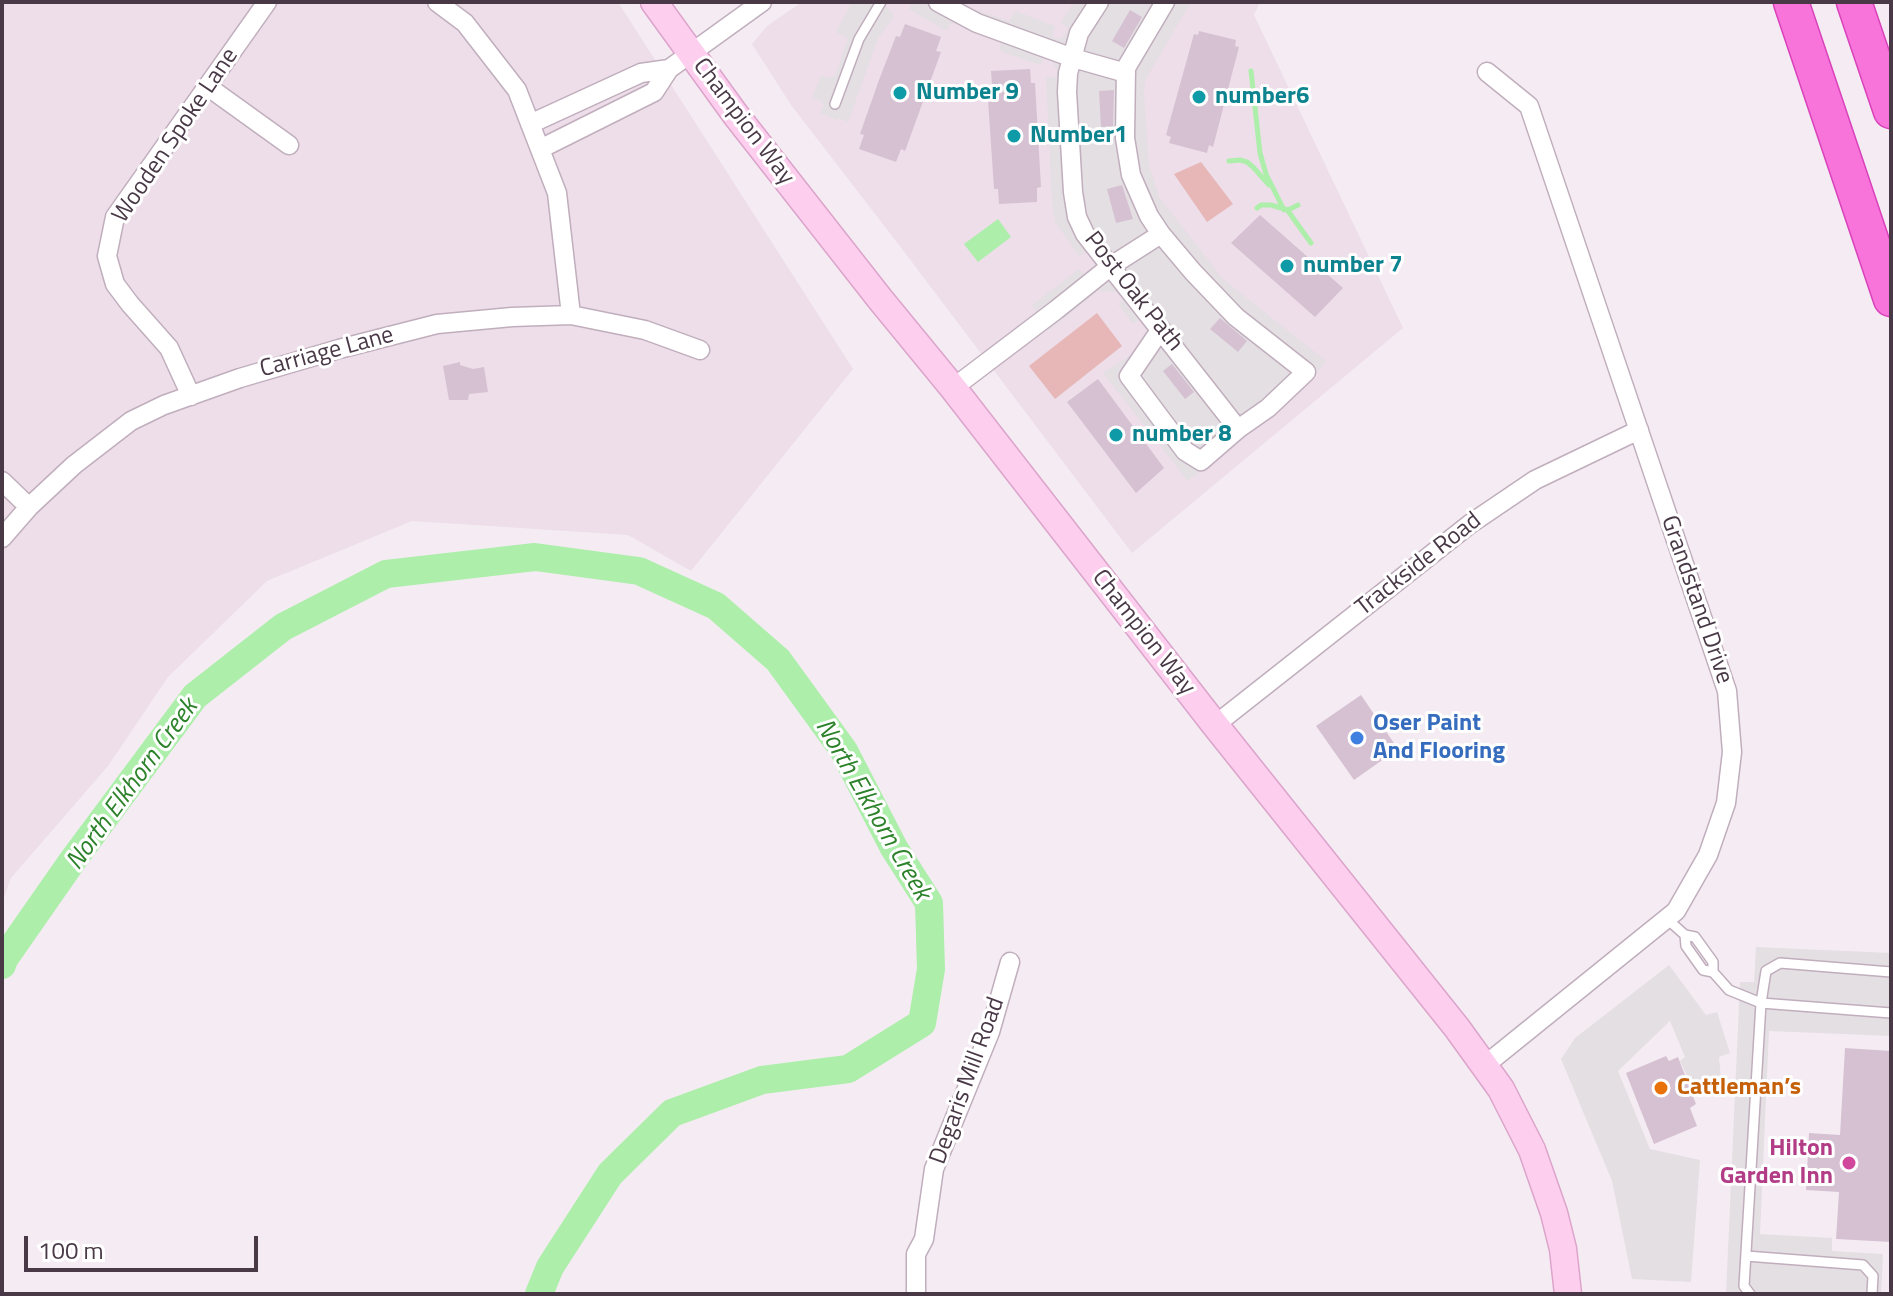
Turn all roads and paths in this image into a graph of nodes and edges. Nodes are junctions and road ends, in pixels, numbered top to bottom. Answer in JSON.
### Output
{"nodes":[{"id":1,"x":267,"y":2,"type":"edge"},
{"id":2,"x":437,"y":2,"type":"edge"},
{"id":3,"x":654,"y":2,"type":"edge"},
{"id":4,"x":762,"y":2,"type":"edge"},
{"id":5,"x":881,"y":2,"type":"edge"},
{"id":6,"x":938,"y":2,"type":"edge"},
{"id":7,"x":1099,"y":2,"type":"edge"},
{"id":8,"x":1165,"y":2,"type":"edge"},
{"id":9,"x":1791,"y":2,"type":"edge"},
{"id":10,"x":1854,"y":2,"type":"edge"},
{"id":11,"x":1862,"y":2,"type":"edge"},
{"id":12,"x":691,"y":53,"type":"junction"},
{"id":13,"x":1073,"y":58,"type":"junction"},
{"id":14,"x":669,"y":69,"type":"junction"},
{"id":15,"x":1487,"y":72,"type":"dead end"},
{"id":16,"x":1126,"y":73,"type":"junction"},
{"id":17,"x":1891,"y":84,"type":"edge"},
{"id":18,"x":207,"y":86,"type":"junction"},
{"id":19,"x":835,"y":104,"type":"dead end"},
{"id":20,"x":1891,"y":111,"type":"edge"},
{"id":21,"x":530,"y":124,"type":"junction"},
{"id":22,"x":289,"y":145,"type":"dead end"},
{"id":23,"x":540,"y":149,"type":"junction"},
{"id":24,"x":1161,"y":234,"type":"junction"},
{"id":25,"x":1111,"y":266,"type":"junction"},
{"id":26,"x":1891,"y":301,"type":"edge"},
{"id":27,"x":571,"y":315,"type":"junction"},
{"id":28,"x":1161,"y":329,"type":"junction"},
{"id":29,"x":700,"y":350,"type":"dead end"},
{"id":30,"x":953,"y":388,"type":"junction"},
{"id":31,"x":191,"y":396,"type":"junction"},
{"id":32,"x":1238,"y":429,"type":"junction"},
{"id":33,"x":1639,"y":430,"type":"junction"},
{"id":34,"x":2,"y":481,"type":"edge"},
{"id":35,"x":29,"y":507,"type":"junction"},
{"id":36,"x":2,"y":538,"type":"edge"},
{"id":37,"x":1215,"y":725,"type":"junction"},
{"id":38,"x":1667,"y":919,"type":"junction"},
{"id":39,"x":1010,"y":962,"type":"dead end"},
{"id":40,"x":1891,"y":972,"type":"edge"},
{"id":41,"x":1761,"y":1003,"type":"junction"},
{"id":42,"x":1891,"y":1013,"type":"edge"},
{"id":43,"x":1484,"y":1066,"type":"junction"},
{"id":44,"x":1746,"y":1256,"type":"junction"},
{"id":45,"x":916,"y":1294,"type":"edge"},
{"id":46,"x":1568,"y":1294,"type":"edge"},
{"id":47,"x":1750,"y":1294,"type":"edge"},
{"id":48,"x":1872,"y":1294,"type":"edge"}],
"edges":[{"from":1,"to":18,"type":"street","name":"Wooden Spoke Lane"},
{"from":2,"to":21,"type":"street"},
{"from":3,"to":12,"type":"main road","name":"Champion Way"},
{"from":4,"to":12,"type":"street"},
{"from":5,"to":19,"type":"lane"},
{"from":6,"to":13,"type":"street"},
{"from":7,"to":13,"type":"street","name":"Post Oak Path"},
{"from":8,"to":16,"type":"street"},
{"from":9,"to":26,"type":"highway"},
{"from":10,"to":20,"type":"highway"},
{"from":11,"to":17,"type":"highway"},
{"from":12,"to":14,"type":"street"},
{"from":12,"to":30,"type":"main road","name":"Champion Way"},
{"from":13,"to":16,"type":"street"},
{"from":13,"to":25,"type":"street","name":"Post Oak Path"},
{"from":14,"to":21,"type":"street"},
{"from":14,"to":23,"type":"street"},
{"from":15,"to":33,"type":"street","name":"Grandstand Drive"},
{"from":16,"to":24,"type":"street"},
{"from":18,"to":22,"type":"street"},
{"from":18,"to":31,"type":"street","name":"Wooden Spoke Lane"},
{"from":21,"to":23,"type":"street"},
{"from":23,"to":27,"type":"street"},
{"from":24,"to":25,"type":"street"},
{"from":24,"to":32,"type":"street"},
{"from":25,"to":28,"type":"street","name":"Post Oak Path"},
{"from":25,"to":30,"type":"street"},
{"from":27,"to":29,"type":"street","name":"Carriage Lane"},
{"from":27,"to":31,"type":"street","name":"Carriage Lane"},
{"from":28,"to":32,"type":"street","name":"Post Oak Path"},
{"from":28,"to":32,"type":"street"},
{"from":30,"to":37,"type":"main road","name":"Champion Way"},
{"from":31,"to":35,"type":"street","name":"Carriage Lane"},
{"from":33,"to":37,"type":"street","name":"Trackside Road"},
{"from":33,"to":38,"type":"street","name":"Grandstand Drive"},
{"from":34,"to":35,"type":"street"},
{"from":35,"to":36,"type":"street","name":"Carriage Lane"},
{"from":37,"to":43,"type":"main road","name":"Champion Way"},
{"from":38,"to":41,"type":"lane"},
{"from":38,"to":43,"type":"street","name":"Grandstand Drive"},
{"from":39,"to":45,"type":"street","name":"Degaris Mill Road"},
{"from":40,"to":41,"type":"lane"},
{"from":41,"to":42,"type":"lane"},
{"from":41,"to":44,"type":"lane"},
{"from":43,"to":46,"type":"main road","name":"Champion Way"},
{"from":44,"to":47,"type":"lane"},
{"from":44,"to":48,"type":"lane"}]}
